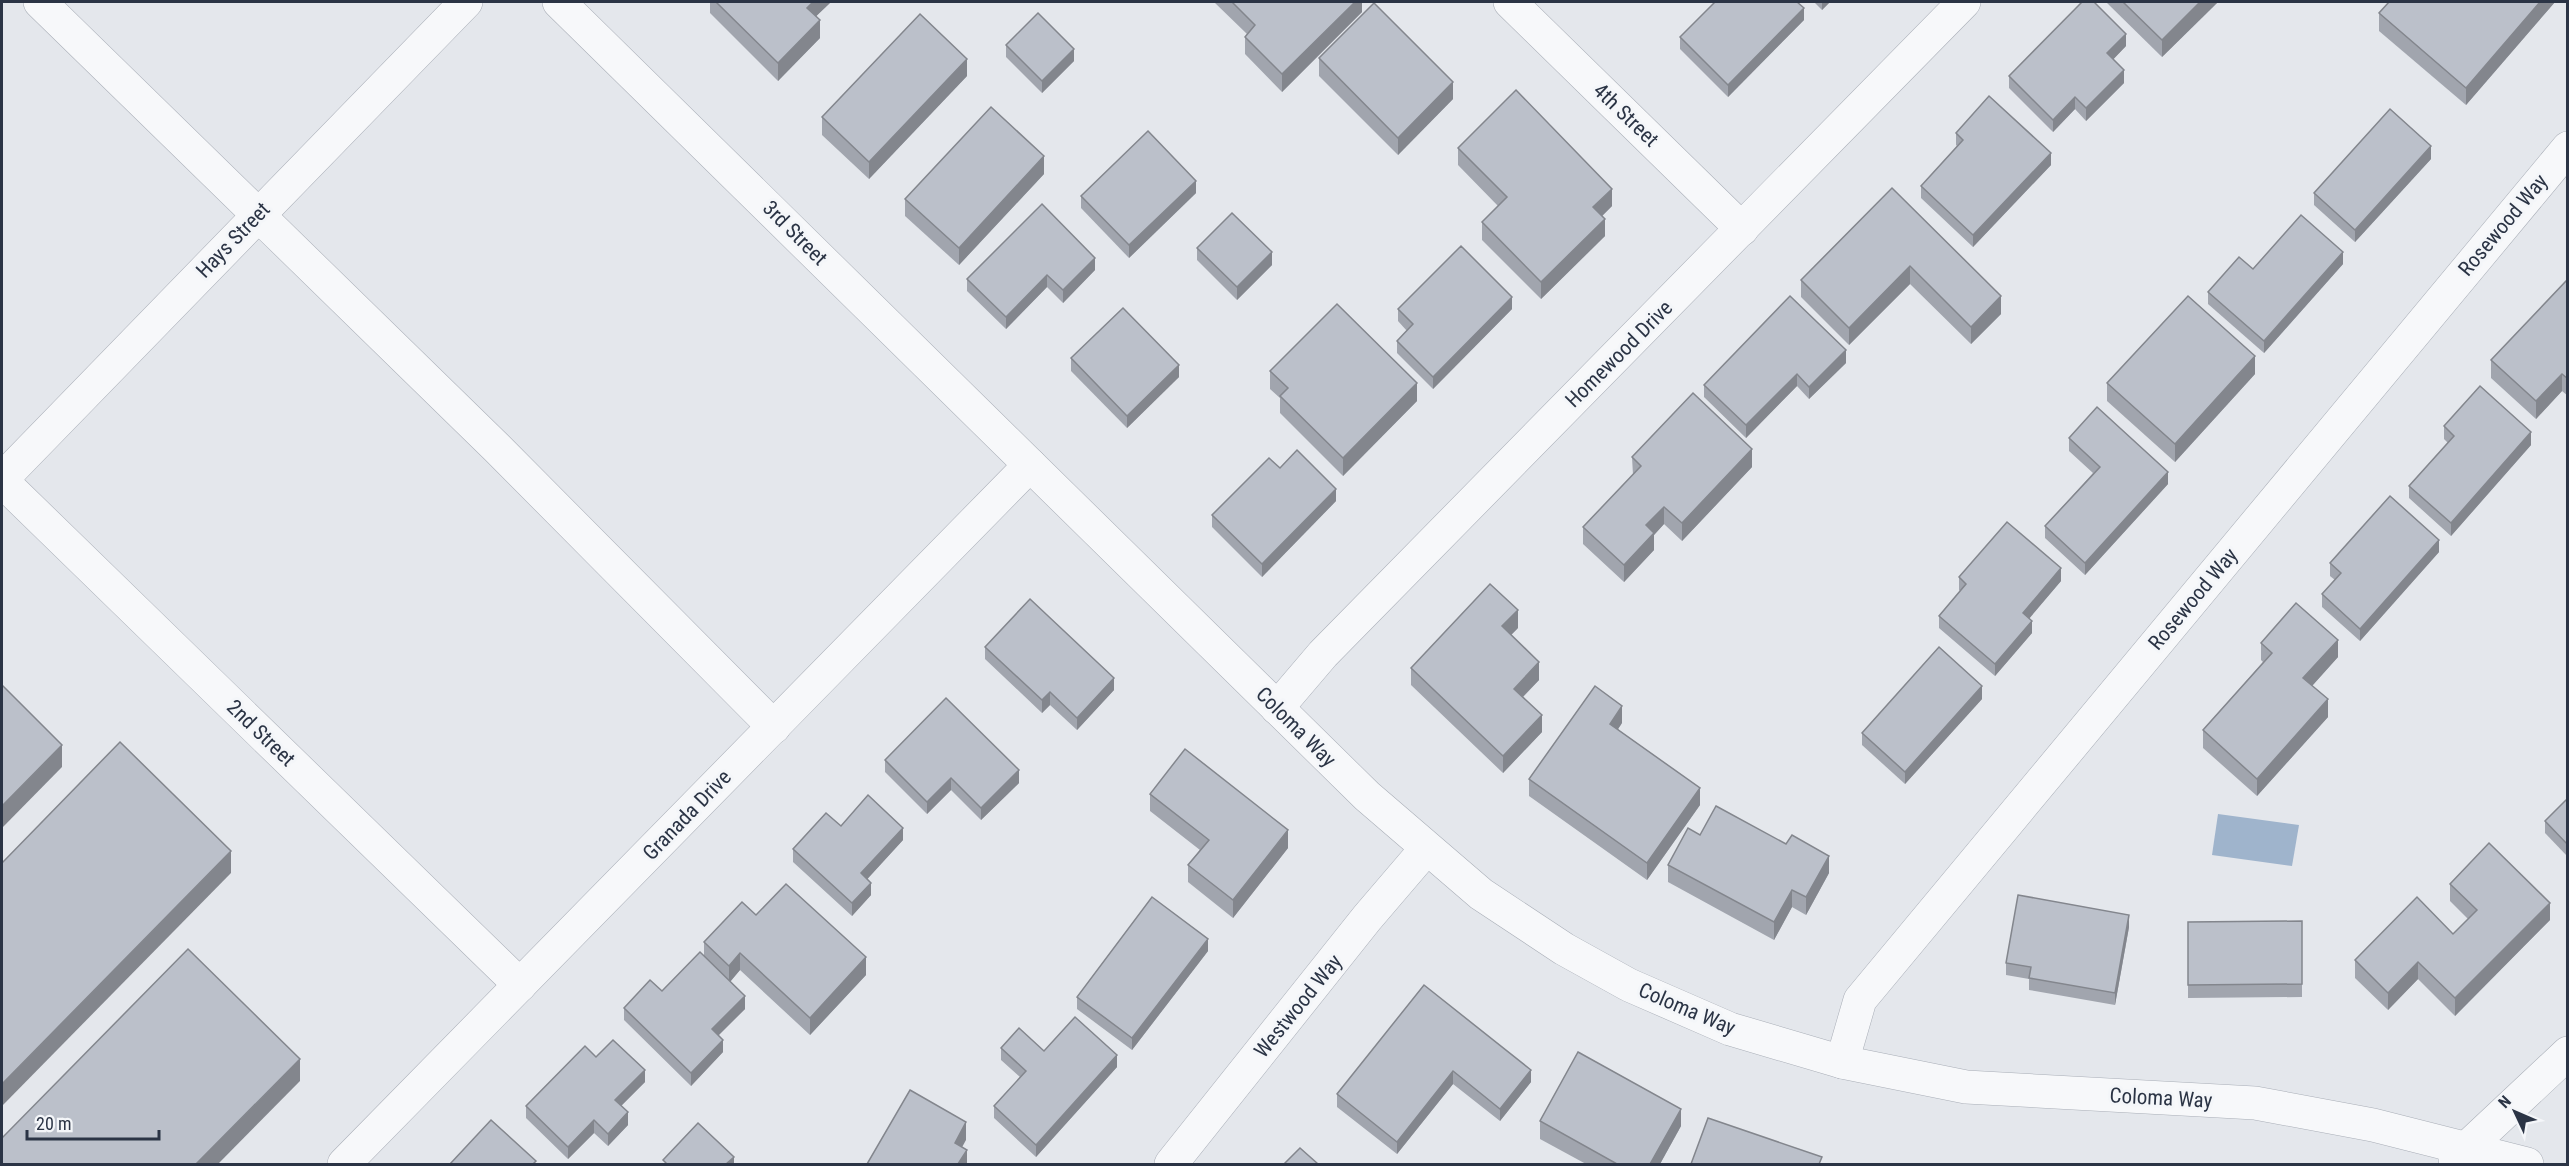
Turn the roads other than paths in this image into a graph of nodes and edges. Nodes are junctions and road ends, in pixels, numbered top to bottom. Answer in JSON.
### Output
{"nodes":[{"id":1,"x":40,"y":2,"type":"edge"},
{"id":2,"x":466,"y":2,"type":"edge"},
{"id":3,"x":559,"y":2,"type":"edge"},
{"id":4,"x":1510,"y":2,"type":"edge"},
{"id":5,"x":1964,"y":2,"type":"edge"},
{"id":6,"x":2568,"y":147,"type":"edge"},
{"id":7,"x":258,"y":215,"type":"junction"},
{"id":8,"x":1742,"y":229,"type":"junction"},
{"id":9,"x":1030,"y":465,"type":"junction"},
{"id":10,"x":2,"y":480,"type":"edge"},
{"id":11,"x":1277,"y":708,"type":"junction"},
{"id":12,"x":774,"y":727,"type":"junction"},
{"id":13,"x":1426,"y":849,"type":"junction"},
{"id":14,"x":520,"y":985,"type":"junction"},
{"id":15,"x":2568,"y":1053,"type":"edge"},
{"id":16,"x":1842,"y":1062,"type":"junction"},
{"id":17,"x":2459,"y":1156,"type":"edge"},
{"id":18,"x":344,"y":1164,"type":"edge"},
{"id":19,"x":1171,"y":1164,"type":"edge"},
{"id":20,"x":2527,"y":1164,"type":"edge"}],
"edges":[{"from":1,"to":7,"type":"street"},
{"from":2,"to":7,"type":"street","name":"Hays Street"},
{"from":3,"to":9,"type":"street","name":"3rd Street"},
{"from":4,"to":8,"type":"street","name":"4th Street"},
{"from":5,"to":8,"type":"street","name":"Homewood Drive"},
{"from":6,"to":16,"type":"street","name":"Rosewood Way"},
{"from":7,"to":10,"type":"street","name":"Hays Street"},
{"from":7,"to":12,"type":"street"},
{"from":8,"to":11,"type":"street","name":"Homewood Drive"},
{"from":9,"to":11,"type":"street","name":"Coloma Way"},
{"from":9,"to":12,"type":"street","name":"Granada Drive"},
{"from":10,"to":14,"type":"street","name":"2nd Street"},
{"from":11,"to":13,"type":"street","name":"Coloma Way"},
{"from":12,"to":14,"type":"street","name":"Granada Drive"},
{"from":13,"to":16,"type":"street","name":"Coloma Way"},
{"from":13,"to":19,"type":"street","name":"Westwood Way"},
{"from":14,"to":18,"type":"street","name":"Granada Drive"},
{"from":15,"to":17,"type":"street"},
{"from":16,"to":17,"type":"street","name":"Coloma Way"},
{"from":17,"to":20,"type":"street","name":"Coloma Way"}]}
